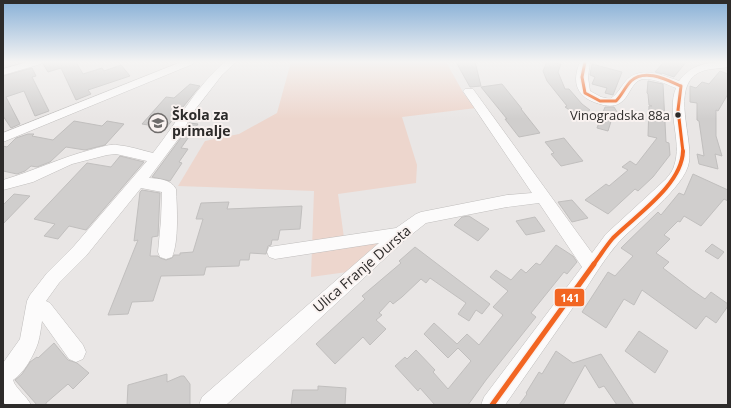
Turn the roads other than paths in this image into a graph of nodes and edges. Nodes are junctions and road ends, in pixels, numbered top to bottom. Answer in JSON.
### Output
{"nodes":[{"id":1,"x":142,"y":81,"type":"edge"},
{"id":2,"x":212,"y":81,"type":"edge"},
{"id":3,"x":583,"y":81,"type":"edge"},
{"id":4,"x":632,"y":81,"type":"edge"},
{"id":5,"x":665,"y":81,"type":"edge"},
{"id":6,"x":685,"y":81,"type":"edge"},
{"id":7,"x":681,"y":86,"type":"junction"},
{"id":8,"x":469,"y":91,"type":"dead end"},
{"id":9,"x":3,"y":138,"type":"edge"},
{"id":10,"x":156,"y":159,"type":"junction"},
{"id":11,"x":138,"y":182,"type":"junction"},
{"id":12,"x":3,"y":185,"type":"edge"},
{"id":13,"x":544,"y":197,"type":"junction"},
{"id":14,"x":400,"y":234,"type":"junction"},
{"id":15,"x":166,"y":252,"type":"dead end"},
{"id":16,"x":275,"y":252,"type":"dead end"},
{"id":17,"x":592,"y":267,"type":"junction"},
{"id":18,"x":34,"y":311,"type":"junction"},
{"id":19,"x":76,"y":352,"type":"dead end"},
{"id":20,"x":3,"y":376,"type":"edge"},
{"id":21,"x":20,"y":405,"type":"edge"},
{"id":22,"x":210,"y":405,"type":"edge"},
{"id":23,"x":492,"y":405,"type":"edge"}],
"edges":[{"from":1,"to":9,"type":"street"},
{"from":2,"to":10,"type":"street"},
{"from":3,"to":4,"type":"street"},
{"from":5,"to":7,"type":"street"},
{"from":6,"to":7,"type":"street"},
{"from":7,"to":17,"type":"street"},
{"from":8,"to":13,"type":"street"},
{"from":10,"to":11,"type":"street"},
{"from":10,"to":12,"type":"street"},
{"from":11,"to":15,"type":"street"},
{"from":11,"to":18,"type":"street"},
{"from":13,"to":14,"type":"street","name":"Ulica Franje Dursta"},
{"from":13,"to":17,"type":"street"},
{"from":14,"to":16,"type":"street"},
{"from":14,"to":22,"type":"street","name":"Ulica Franje Dursta"},
{"from":17,"to":23,"type":"street"},
{"from":18,"to":19,"type":"street"},
{"from":18,"to":20,"type":"street"},
{"from":20,"to":21,"type":"street"}]}
